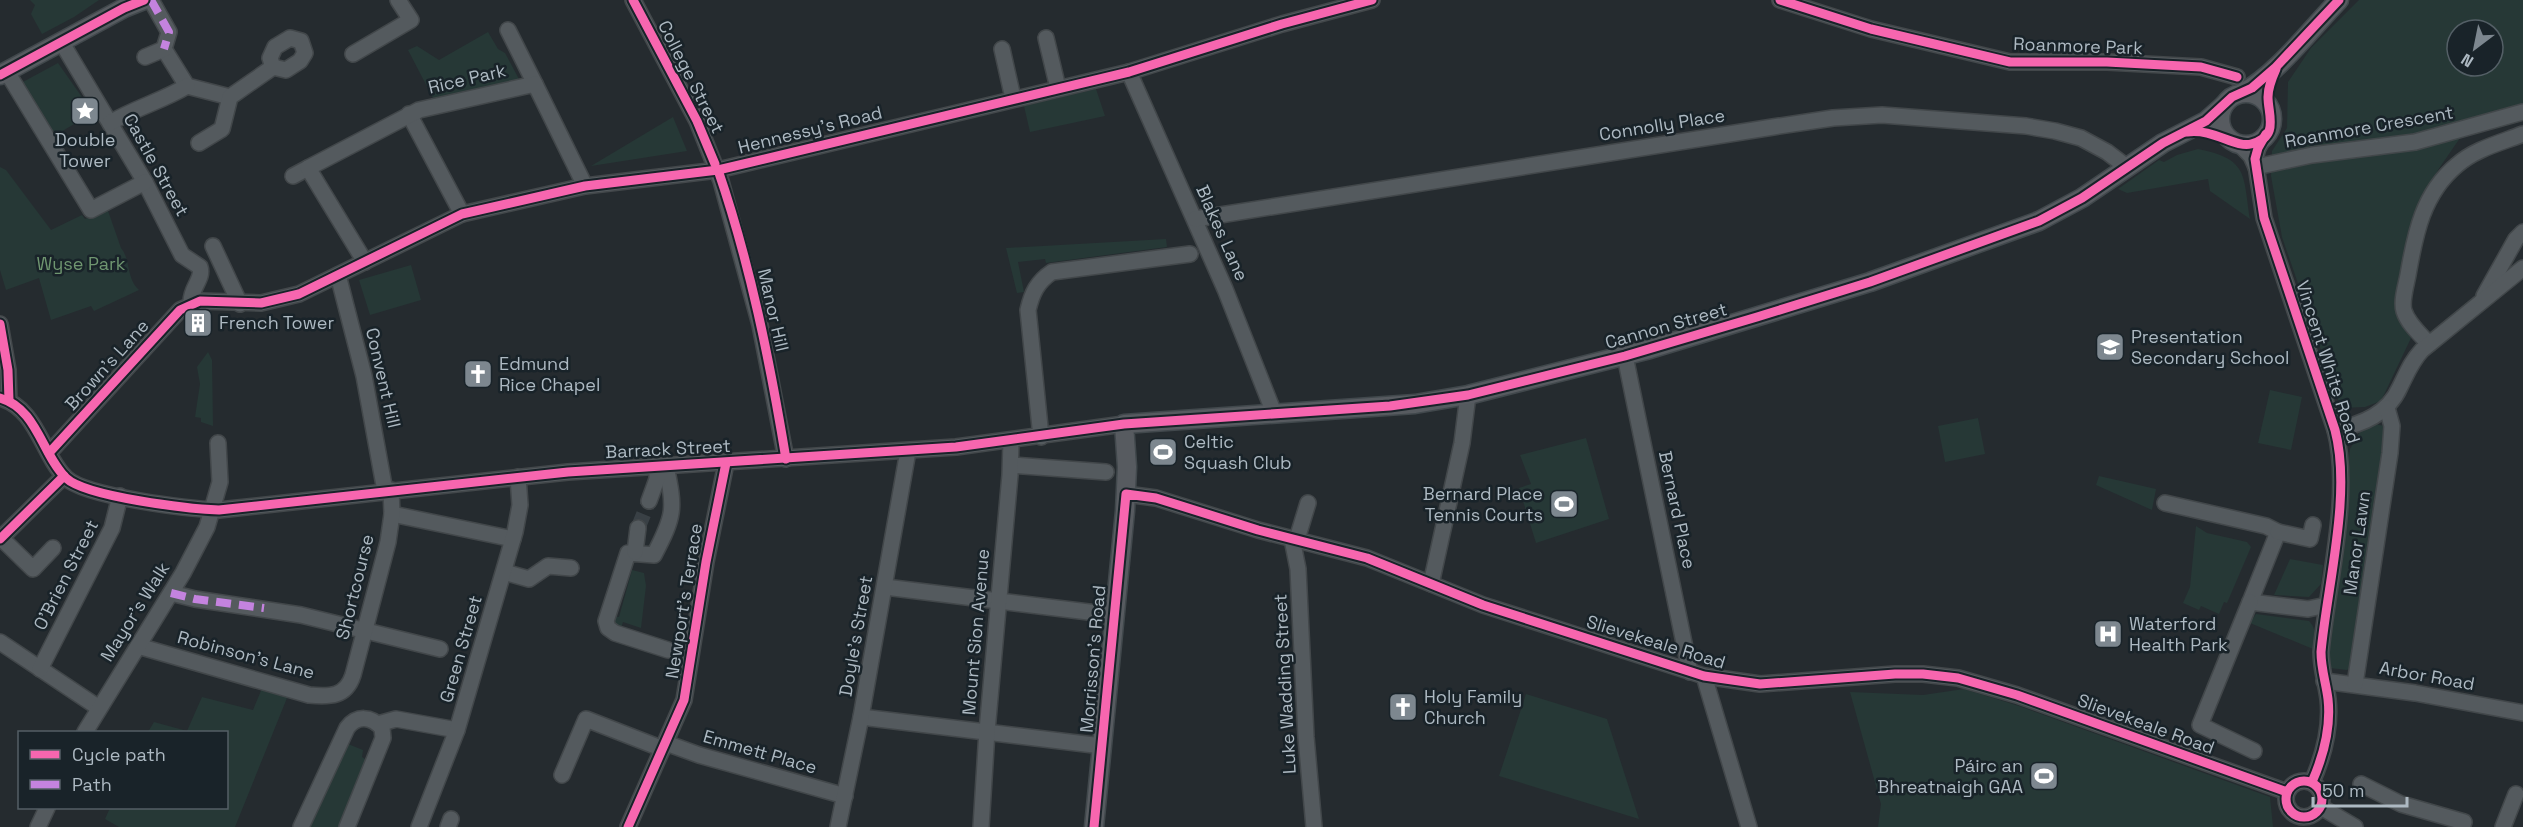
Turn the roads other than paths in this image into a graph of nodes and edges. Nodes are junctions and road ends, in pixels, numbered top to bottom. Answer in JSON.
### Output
{"nodes":[{"id":1,"x":144,"y":0,"type":"edge"},
{"id":2,"x":151,"y":0,"type":"edge"},
{"id":3,"x":398,"y":0,"type":"edge"},
{"id":4,"x":633,"y":0,"type":"edge"},
{"id":5,"x":1372,"y":0,"type":"edge"},
{"id":6,"x":1780,"y":0,"type":"edge"},
{"id":7,"x":2339,"y":0,"type":"edge"},
{"id":8,"x":127,"y":4,"type":"edge"},
{"id":9,"x":508,"y":30,"type":"dead end"},
{"id":10,"x":1046,"y":38,"type":"dead end"},
{"id":11,"x":62,"y":43,"type":"junction"},
{"id":12,"x":164,"y":49,"type":"junction"},
{"id":13,"x":1002,"y":49,"type":"dead end"},
{"id":14,"x":353,"y":54,"type":"dead end"},
{"id":15,"x":145,"y":57,"type":"dead end"},
{"id":16,"x":2281,"y":62,"type":"junction"},
{"id":17,"x":273,"y":67,"type":"dead end"},
{"id":18,"x":1128,"y":72,"type":"junction"},
{"id":19,"x":4,"y":74,"type":"edge"},
{"id":20,"x":535,"y":84,"type":"junction"},
{"id":21,"x":2239,"y":85,"type":"junction"},
{"id":22,"x":187,"y":86,"type":"junction"},
{"id":23,"x":1058,"y":88,"type":"junction"},
{"id":24,"x":230,"y":97,"type":"junction"},
{"id":25,"x":1013,"y":98,"type":"junction"},
{"id":26,"x":2224,"y":105,"type":"junction"},
{"id":27,"x":2270,"y":111,"type":"junction"},
{"id":28,"x":2523,"y":112,"type":"edge"},
{"id":29,"x":409,"y":114,"type":"junction"},
{"id":30,"x":110,"y":123,"type":"junction"},
{"id":31,"x":2181,"y":133,"type":"junction"},
{"id":32,"x":2523,"y":134,"type":"edge"},
{"id":33,"x":2266,"y":135,"type":"junction"},
{"id":34,"x":2234,"y":141,"type":"junction"},
{"id":35,"x":199,"y":143,"type":"dead end"},
{"id":36,"x":2256,"y":166,"type":"junction"},
{"id":37,"x":308,"y":168,"type":"junction"},
{"id":38,"x":2128,"y":168,"type":"junction"},
{"id":39,"x":718,"y":170,"type":"junction"},
{"id":40,"x":293,"y":176,"type":"dead end"},
{"id":41,"x":145,"y":182,"type":"junction"},
{"id":42,"x":585,"y":186,"type":"junction"},
{"id":43,"x":462,"y":214,"type":"junction"},
{"id":44,"x":1195,"y":219,"type":"junction"},
{"id":45,"x":2523,"y":232,"type":"edge"},
{"id":46,"x":213,"y":246,"type":"dead end"},
{"id":47,"x":1190,"y":254,"type":"dead end"},
{"id":48,"x":366,"y":262,"type":"junction"},
{"id":49,"x":2523,"y":268,"type":"edge"},
{"id":50,"x":338,"y":275,"type":"junction"},
{"id":51,"x":191,"y":303,"type":"junction"},
{"id":52,"x":240,"y":304,"type":"junction"},
{"id":53,"x":2479,"y":304,"type":"junction"},
{"id":54,"x":0,"y":324,"type":"edge"},
{"id":55,"x":2429,"y":344,"type":"junction"},
{"id":56,"x":1626,"y":356,"type":"junction"},
{"id":57,"x":1468,"y":395,"type":"junction"},
{"id":58,"x":4,"y":400,"type":"edge"},
{"id":59,"x":2387,"y":408,"type":"junction"},
{"id":60,"x":1274,"y":412,"type":"junction"},
{"id":61,"x":1124,"y":424,"type":"junction"},
{"id":62,"x":2335,"y":430,"type":"junction"},
{"id":63,"x":1041,"y":437,"type":"junction"},
{"id":64,"x":1011,"y":441,"type":"junction"},
{"id":65,"x":218,"y":443,"type":"dead end"},
{"id":66,"x":908,"y":451,"type":"junction"},
{"id":67,"x":50,"y":453,"type":"junction"},
{"id":68,"x":786,"y":459,"type":"junction"},
{"id":69,"x":726,"y":463,"type":"junction"},
{"id":70,"x":1011,"y":465,"type":"junction"},
{"id":71,"x":661,"y":466,"type":"junction"},
{"id":72,"x":1106,"y":472,"type":"dead end"},
{"id":73,"x":64,"y":476,"type":"junction"},
{"id":74,"x":518,"y":477,"type":"junction"},
{"id":75,"x":388,"y":490,"type":"junction"},
{"id":76,"x":1126,"y":494,"type":"junction"},
{"id":77,"x":120,"y":496,"type":"junction"},
{"id":78,"x":649,"y":501,"type":"tunnel mouth"},
{"id":79,"x":1308,"y":503,"type":"dead end"},
{"id":80,"x":2164,"y":503,"type":"dead end"},
{"id":81,"x":213,"y":510,"type":"junction"},
{"id":82,"x":392,"y":514,"type":"junction"},
{"id":83,"x":638,"y":528,"type":"tunnel mouth"},
{"id":84,"x":2278,"y":532,"type":"junction"},
{"id":85,"x":1,"y":539,"type":"edge"},
{"id":86,"x":513,"y":539,"type":"junction"},
{"id":87,"x":1294,"y":539,"type":"junction"},
{"id":88,"x":2310,"y":539,"type":"dead end"},
{"id":89,"x":53,"y":549,"type":"dead end"},
{"id":90,"x":635,"y":552,"type":"junction"},
{"id":91,"x":571,"y":568,"type":"dead end"},
{"id":92,"x":504,"y":572,"type":"junction"},
{"id":93,"x":1431,"y":584,"type":"junction"},
{"id":94,"x":885,"y":587,"type":"junction"},
{"id":95,"x":171,"y":593,"type":"junction"},
{"id":96,"x":999,"y":601,"type":"junction"},
{"id":97,"x":2250,"y":602,"type":"junction"},
{"id":98,"x":2326,"y":612,"type":"junction"},
{"id":99,"x":1113,"y":615,"type":"junction"},
{"id":100,"x":365,"y":630,"type":"junction"},
{"id":101,"x":0,"y":642,"type":"edge"},
{"id":102,"x":138,"y":645,"type":"junction"},
{"id":103,"x":440,"y":649,"type":"dead end"},
{"id":104,"x":668,"y":650,"type":"dead end"},
{"id":105,"x":40,"y":669,"type":"junction"},
{"id":106,"x":1697,"y":674,"type":"junction"},
{"id":107,"x":2324,"y":681,"type":"junction"},
{"id":108,"x":2355,"y":684,"type":"junction"},
{"id":109,"x":344,"y":691,"type":"joint"},
{"id":110,"x":99,"y":708,"type":"junction"},
{"id":111,"x":2523,"y":713,"type":"edge"},
{"id":112,"x":861,"y":717,"type":"junction"},
{"id":113,"x":378,"y":724,"type":"junction"},
{"id":114,"x":457,"y":730,"type":"junction"},
{"id":115,"x":86,"y":731,"type":"edge"},
{"id":116,"x":987,"y":731,"type":"junction"},
{"id":117,"x":665,"y":746,"type":"junction"},
{"id":118,"x":1102,"y":746,"type":"junction"},
{"id":119,"x":2254,"y":751,"type":"dead end"},
{"id":120,"x":562,"y":775,"type":"dead end"},
{"id":121,"x":2312,"y":782,"type":"junction"},
{"id":122,"x":2361,"y":784,"type":"dead end"},
{"id":123,"x":2287,"y":792,"type":"junction"},
{"id":124,"x":2516,"y":794,"type":"dead end"},
{"id":125,"x":845,"y":796,"type":"junction"},
{"id":126,"x":2320,"y":807,"type":"junction"},
{"id":127,"x":46,"y":809,"type":"edge"},
{"id":128,"x":2293,"y":821,"type":"edge"},
{"id":129,"x":2467,"y":825,"type":"edge"},
{"id":130,"x":38,"y":827,"type":"edge"},
{"id":131,"x":301,"y":827,"type":"edge"},
{"id":132,"x":347,"y":827,"type":"edge"},
{"id":133,"x":419,"y":827,"type":"edge"},
{"id":134,"x":628,"y":827,"type":"edge"},
{"id":135,"x":838,"y":827,"type":"edge"},
{"id":136,"x":981,"y":827,"type":"edge"},
{"id":137,"x":1094,"y":827,"type":"edge"},
{"id":138,"x":1314,"y":827,"type":"edge"},
{"id":139,"x":1749,"y":827,"type":"edge"},
{"id":140,"x":2355,"y":827,"type":"edge"},
{"id":141,"x":2503,"y":827,"type":"edge"}],
"edges":[{"from":1,"to":8,"type":"main road"},
{"from":2,"to":12,"type":"street"},
{"from":3,"to":14,"type":"street"},
{"from":4,"to":39,"type":"street","name":"College Street"},
{"from":5,"to":18,"type":"street","name":"Hennessy's Road"},
{"from":6,"to":21,"type":"street","name":"Roanmore Park"},
{"from":7,"to":16,"type":"main road"},
{"from":8,"to":11,"type":"main road"},
{"from":9,"to":20,"type":"street","name":"Rice Park"},
{"from":10,"to":23,"type":"street"},
{"from":11,"to":19,"type":"main road"},
{"from":11,"to":30,"type":"street","name":"Castle Street"},
{"from":12,"to":15,"type":"street"},
{"from":12,"to":22,"type":"street"},
{"from":13,"to":25,"type":"street"},
{"from":16,"to":21,"type":"main road"},
{"from":16,"to":27,"type":"main road"},
{"from":17,"to":24,"type":"street"},
{"from":18,"to":23,"type":"street","name":"Hennessy's Road"},
{"from":18,"to":44,"type":"street","name":"Blakes Lane"},
{"from":19,"to":41,"type":"street"},
{"from":20,"to":29,"type":"street","name":"Rice Park"},
{"from":20,"to":42,"type":"street","name":"Rice Park"},
{"from":21,"to":26,"type":"main road"},
{"from":21,"to":27,"type":"main road"},
{"from":22,"to":24,"type":"street"},
{"from":22,"to":30,"type":"street"},
{"from":23,"to":25,"type":"street","name":"Hennessy's Road"},
{"from":24,"to":35,"type":"street"},
{"from":25,"to":39,"type":"street","name":"Hennessy's Road"},
{"from":26,"to":31,"type":"main road","name":"Cannon Street"},
{"from":26,"to":34,"type":"main road"},
{"from":27,"to":33,"type":"main road"},
{"from":28,"to":36,"type":"street","name":"Roanmore Crescent"},
{"from":29,"to":37,"type":"street","name":"Rice Park"},
{"from":29,"to":43,"type":"street","name":"Rice Park"},
{"from":30,"to":41,"type":"street","name":"Castle Street"},
{"from":31,"to":34,"type":"main road"},
{"from":31,"to":38,"type":"main road","name":"Cannon Street"},
{"from":32,"to":55,"type":"street"},
{"from":33,"to":34,"type":"main road"},
{"from":33,"to":36,"type":"street","name":"Vincent White Road"},
{"from":34,"to":36,"type":"street"},
{"from":36,"to":62,"type":"street","name":"Vincent White Road"},
{"from":37,"to":40,"type":"street","name":"Rice Park"},
{"from":37,"to":48,"type":"street"},
{"from":38,"to":44,"type":"street","name":"Connolly Place"},
{"from":38,"to":56,"type":"main road","name":"Cannon Street"},
{"from":39,"to":42,"type":"street","name":"Hennessy's Road"},
{"from":39,"to":68,"type":"street","name":"Manor Hill"},
{"from":41,"to":51,"type":"street","name":"Castle Street"},
{"from":42,"to":43,"type":"street","name":"Hennessy's Road"},
{"from":43,"to":48,"type":"street","name":"Hennessy's Road"},
{"from":44,"to":60,"type":"street","name":"Blakes Lane"},
{"from":45,"to":53,"type":"street"},
{"from":46,"to":52,"type":"street"},
{"from":47,"to":63,"type":"street"},
{"from":48,"to":50,"type":"street","name":"Hennessy's Road"},
{"from":49,"to":53,"type":"street"},
{"from":50,"to":52,"type":"street","name":"Hennessy's Road"},
{"from":50,"to":75,"type":"street","name":"Convent Hill"},
{"from":51,"to":52,"type":"street","name":"Hennessy's Road"},
{"from":51,"to":67,"type":"street","name":"Brown's Lane"},
{"from":53,"to":55,"type":"street"},
{"from":54,"to":58,"type":"street"},
{"from":55,"to":59,"type":"street"},
{"from":56,"to":57,"type":"main road","name":"Cannon Street"},
{"from":56,"to":106,"type":"street","name":"Bernard Place"},
{"from":57,"to":60,"type":"main road","name":"Cannon Street"},
{"from":57,"to":93,"type":"street"},
{"from":58,"to":67,"type":"street"},
{"from":59,"to":62,"type":"street"},
{"from":59,"to":108,"type":"street","name":"Manor Lawn"},
{"from":60,"to":61,"type":"main road","name":"Cannon Street"},
{"from":61,"to":63,"type":"street","name":"Barrack Street"},
{"from":61,"to":76,"type":"main road","name":"Morrisson's Road"},
{"from":62,"to":98,"type":"street","name":"Vincent White Road"},
{"from":63,"to":64,"type":"street","name":"Barrack Street"},
{"from":64,"to":66,"type":"street","name":"Barrack Street"},
{"from":64,"to":70,"type":"street","name":"Mount Sion Avenue"},
{"from":65,"to":81,"type":"street","name":"Mayor's Walk"},
{"from":66,"to":68,"type":"street","name":"Barrack Street"},
{"from":66,"to":94,"type":"street","name":"Doyle's Street"},
{"from":67,"to":73,"type":"street"},
{"from":68,"to":69,"type":"street","name":"Barrack Street"},
{"from":69,"to":71,"type":"street","name":"Barrack Street"},
{"from":69,"to":117,"type":"street","name":"Newport's Terrace"},
{"from":70,"to":72,"type":"street"},
{"from":70,"to":96,"type":"street","name":"Mount Sion Avenue"},
{"from":71,"to":74,"type":"street","name":"Barrack Street"},
{"from":71,"to":78,"type":"street"},
{"from":71,"to":90,"type":"street"},
{"from":73,"to":77,"type":"street","name":"Barrack Street"},
{"from":73,"to":85,"type":"street"},
{"from":74,"to":75,"type":"street","name":"Barrack Street"},
{"from":74,"to":86,"type":"street","name":"Green Street"},
{"from":75,"to":81,"type":"street","name":"Barrack Street"},
{"from":75,"to":82,"type":"street","name":"Shortcourse"},
{"from":76,"to":87,"type":"street","name":"Slievekeale Road"},
{"from":76,"to":99,"type":"main road","name":"Morrisson's Road"},
{"from":77,"to":81,"type":"street","name":"Barrack Street"},
{"from":77,"to":105,"type":"street","name":"O'Brien Street"},
{"from":79,"to":87,"type":"street"},
{"from":80,"to":84,"type":"street"},
{"from":81,"to":95,"type":"street","name":"Mayor's Walk"},
{"from":82,"to":86,"type":"street"},
{"from":82,"to":100,"type":"street","name":"Shortcourse"},
{"from":83,"to":90,"type":"street"},
{"from":84,"to":88,"type":"street"},
{"from":84,"to":97,"type":"street"},
{"from":85,"to":89,"type":"street"},
{"from":86,"to":92,"type":"street","name":"Green Street"},
{"from":87,"to":93,"type":"street","name":"Slievekeale Road"},
{"from":87,"to":138,"type":"street","name":"Luke Wadding Street"},
{"from":90,"to":104,"type":"street"},
{"from":91,"to":92,"type":"street"},
{"from":92,"to":114,"type":"street","name":"Green Street"},
{"from":93,"to":106,"type":"street","name":"Slievekeale Road"},
{"from":94,"to":96,"type":"street"},
{"from":94,"to":112,"type":"street","name":"Doyle's Street"},
{"from":95,"to":100,"type":"street"},
{"from":95,"to":102,"type":"street","name":"Mayor's Walk"},
{"from":96,"to":99,"type":"street"},
{"from":96,"to":116,"type":"street","name":"Mount Sion Avenue"},
{"from":97,"to":98,"type":"street"},
{"from":97,"to":119,"type":"street"},
{"from":98,"to":107,"type":"street","name":"Vincent White Road"},
{"from":99,"to":118,"type":"main road","name":"Morrisson's Road"},
{"from":100,"to":103,"type":"street"},
{"from":100,"to":109,"type":"street","name":"Shortcourse"},
{"from":101,"to":105,"type":"street"},
{"from":102,"to":109,"type":"street","name":"Robinson's Lane"},
{"from":102,"to":110,"type":"street","name":"Mayor's Walk"},
{"from":105,"to":110,"type":"street"},
{"from":106,"to":123,"type":"street","name":"Slievekeale Road"},
{"from":106,"to":139,"type":"street","name":"Bernard Place"},
{"from":107,"to":108,"type":"street","name":"Arbor Road"},
{"from":107,"to":121,"type":"street","name":"Vincent White Road"},
{"from":108,"to":111,"type":"street","name":"Arbor Road"},
{"from":110,"to":115,"type":"street","name":"Mayor's Walk"},
{"from":112,"to":116,"type":"street"},
{"from":112,"to":125,"type":"street","name":"Doyle's Street"},
{"from":113,"to":114,"type":"street"},
{"from":113,"to":131,"type":"street"},
{"from":113,"to":132,"type":"street"},
{"from":114,"to":133,"type":"street","name":"Green Street"},
{"from":116,"to":118,"type":"street"},
{"from":116,"to":136,"type":"street","name":"Mount Sion Avenue"},
{"from":117,"to":120,"type":"street","name":"Emmett Place"},
{"from":117,"to":125,"type":"street","name":"Emmett Place"},
{"from":117,"to":134,"type":"street","name":"Newport's Terrace"},
{"from":118,"to":137,"type":"main road","name":"Morrisson's Road"},
{"from":121,"to":123,"type":"street"},
{"from":121,"to":126,"type":"street"},
{"from":122,"to":129,"type":"street"},
{"from":123,"to":128,"type":"street"},
{"from":124,"to":141,"type":"street"},
{"from":125,"to":135,"type":"street","name":"Doyle's Street"},
{"from":126,"to":128,"type":"street"},
{"from":126,"to":140,"type":"street"},
{"from":127,"to":130,"type":"street"}]}
